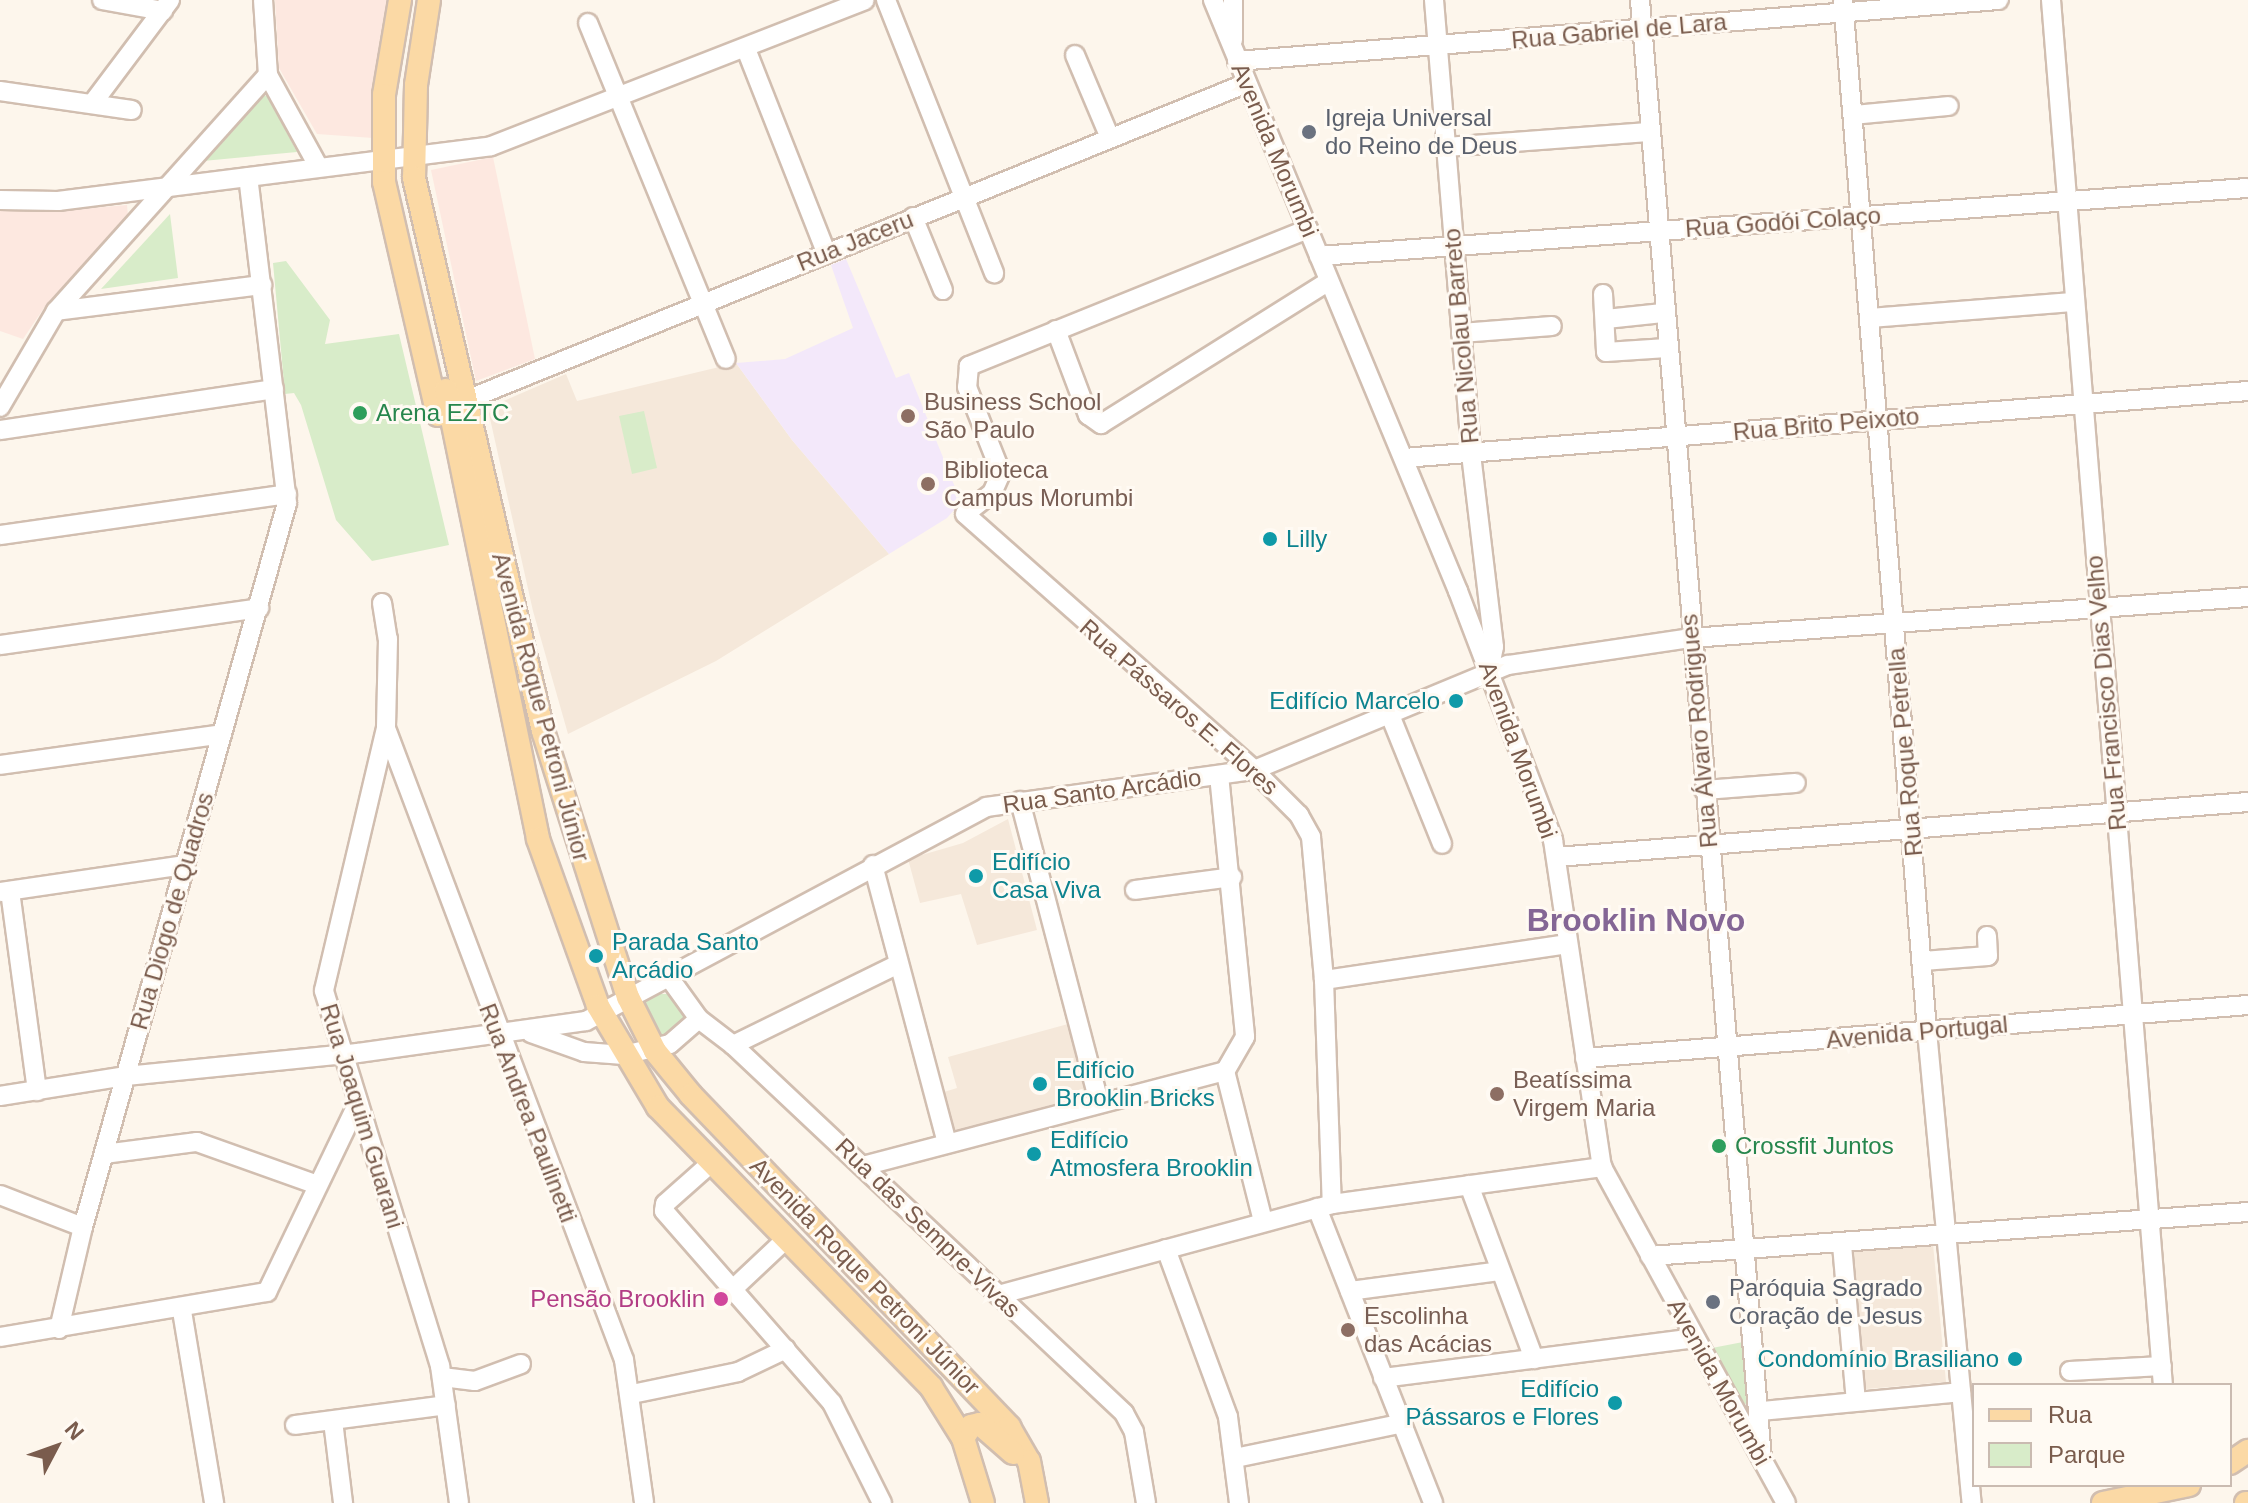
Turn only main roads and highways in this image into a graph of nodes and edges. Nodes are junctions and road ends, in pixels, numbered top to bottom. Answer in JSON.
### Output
{"nodes":[{"id":1,"x":400,"y":0,"type":"edge"},
{"id":2,"x":429,"y":0,"type":"edge"},
{"id":3,"x":411,"y":294,"type":"junction"},
{"id":4,"x":455,"y":396,"type":"junction"},
{"id":5,"x":473,"y":531,"type":"junction"},
{"id":6,"x":963,"y":1438,"type":"junction"},
{"id":7,"x":1032,"y":1480,"type":"junction"},
{"id":8,"x":2171,"y":1487,"type":"edge"},
{"id":9,"x":983,"y":1503,"type":"edge"},
{"id":10,"x":1037,"y":1503,"type":"edge"},
{"id":11,"x":2103,"y":1503,"type":"edge"}],
"edges":[{"from":1,"to":3,"type":"main road","name":"Avenida Roque Petroni Júnior"},
{"from":2,"to":4,"type":"main road","name":"Avenida Roque Petroni Júnior"},
{"from":3,"to":4,"type":"main road"},
{"from":3,"to":5,"type":"main road","name":"Avenida Roque Petroni Júnior"},
{"from":4,"to":5,"type":"main road","name":"Avenida Roque Petroni Júnior"},
{"from":4,"to":7,"type":"main road","name":"Avenida Roque Petroni Júnior"},
{"from":5,"to":6,"type":"main road","name":"Avenida Roque Petroni Júnior"},
{"from":6,"to":7,"type":"main road"},
{"from":6,"to":9,"type":"main road","name":"Avenida Roque Petroni Júnior"},
{"from":7,"to":10,"type":"main road","name":"Avenida Roque Petroni Júnior"},
{"from":8,"to":11,"type":"main road"}]}
